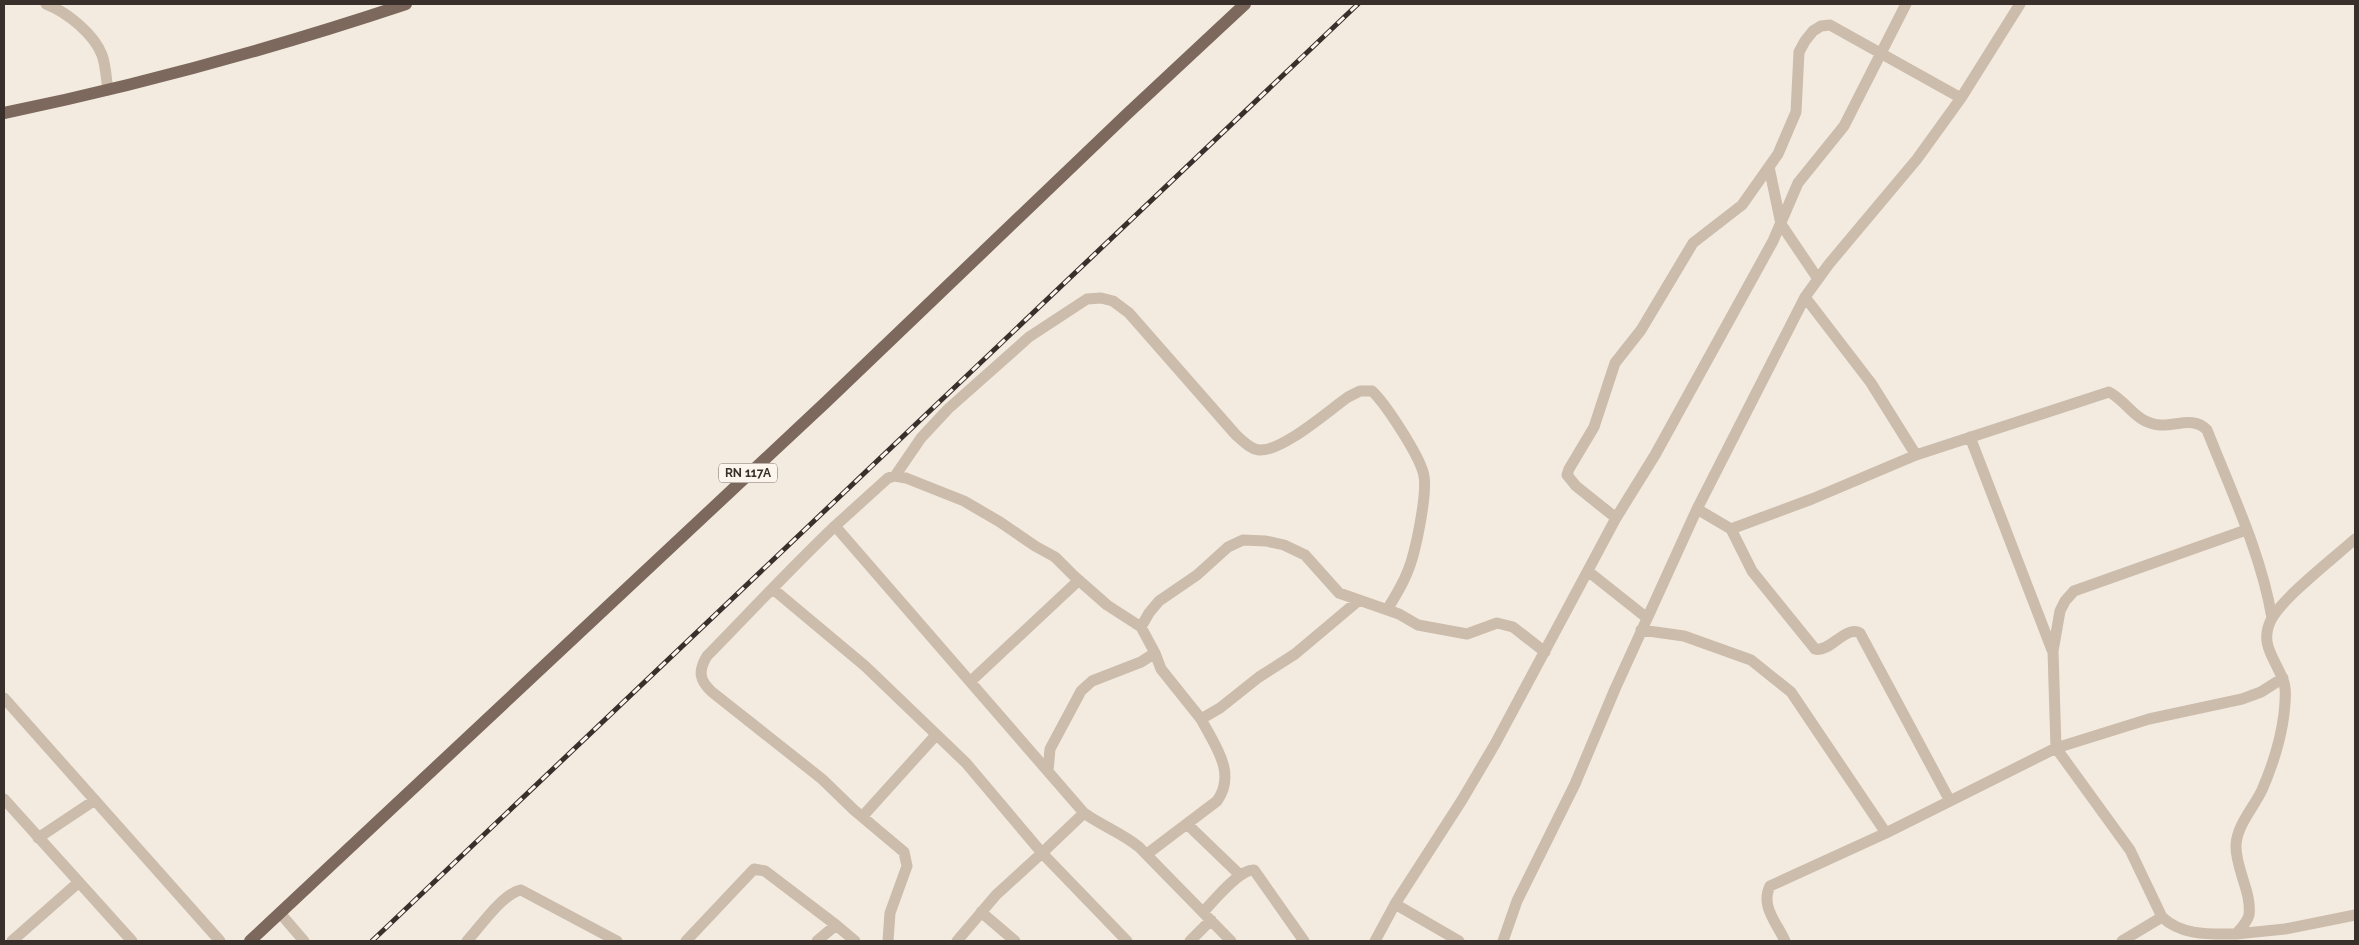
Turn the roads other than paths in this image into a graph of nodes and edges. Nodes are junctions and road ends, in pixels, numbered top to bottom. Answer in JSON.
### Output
{"nodes":[{"id":1,"x":46,"y":4,"type":"edge"},
{"id":2,"x":406,"y":4,"type":"edge"},
{"id":3,"x":1245,"y":4,"type":"edge"},
{"id":4,"x":1906,"y":4,"type":"edge"},
{"id":5,"x":2020,"y":4,"type":"edge"},
{"id":6,"x":1881,"y":53,"type":"junction"},
{"id":7,"x":108,"y":90,"type":"junction"},
{"id":8,"x":1961,"y":98,"type":"junction"},
{"id":9,"x":4,"y":113,"type":"edge"},
{"id":10,"x":1768,"y":167,"type":"junction"},
{"id":11,"x":1782,"y":224,"type":"junction"},
{"id":12,"x":1818,"y":279,"type":"junction"},
{"id":13,"x":1806,"y":297,"type":"junction"},
{"id":14,"x":1970,"y":437,"type":"junction"},
{"id":15,"x":1916,"y":455,"type":"junction"},
{"id":16,"x":895,"y":476,"type":"junction"},
{"id":17,"x":1697,"y":509,"type":"junction"},
{"id":18,"x":1616,"y":518,"type":"junction"},
{"id":19,"x":835,"y":526,"type":"junction"},
{"id":20,"x":1731,"y":529,"type":"junction"},
{"id":21,"x":2246,"y":530,"type":"junction"},
{"id":22,"x":2355,"y":539,"type":"edge"},
{"id":23,"x":1589,"y":572,"type":"junction"},
{"id":24,"x":1079,"y":580,"type":"junction"},
{"id":25,"x":773,"y":589,"type":"junction"},
{"id":26,"x":1358,"y":600,"type":"junction"},
{"id":27,"x":1387,"y":610,"type":"junction"},
{"id":28,"x":1647,"y":618,"type":"junction"},
{"id":29,"x":2272,"y":618,"type":"junction"},
{"id":30,"x":1141,"y":627,"type":"junction"},
{"id":31,"x":1641,"y":630,"type":"junction"},
{"id":32,"x":2053,"y":651,"type":"junction"},
{"id":33,"x":1545,"y":652,"type":"junction"},
{"id":34,"x":1155,"y":653,"type":"junction"},
{"id":35,"x":2282,"y":678,"type":"junction"},
{"id":36,"x":971,"y":681,"type":"junction"},
{"id":37,"x":6,"y":704,"type":"edge"},
{"id":38,"x":1201,"y":719,"type":"junction"},
{"id":39,"x":936,"y":735,"type":"junction"},
{"id":40,"x":2056,"y":748,"type":"junction"},
{"id":41,"x":1048,"y":771,"type":"junction"},
{"id":42,"x":4,"y":799,"type":"edge"},
{"id":43,"x":96,"y":800,"type":"junction"},
{"id":44,"x":1950,"y":801,"type":"junction"},
{"id":45,"x":1084,"y":814,"type":"junction"},
{"id":46,"x":862,"y":817,"type":"junction"},
{"id":47,"x":1187,"y":824,"type":"junction"},
{"id":48,"x":1886,"y":833,"type":"junction"},
{"id":49,"x":38,"y":838,"type":"junction"},
{"id":50,"x":1042,"y":853,"type":"junction"},
{"id":51,"x":1147,"y":854,"type":"junction"},
{"id":52,"x":1240,"y":875,"type":"junction"},
{"id":53,"x":79,"y":882,"type":"junction"},
{"id":54,"x":1395,"y":904,"type":"junction"},
{"id":55,"x":981,"y":912,"type":"junction"},
{"id":56,"x":1203,"y":912,"type":"junction"},
{"id":57,"x":280,"y":913,"type":"junction"},
{"id":58,"x":2355,"y":915,"type":"edge"},
{"id":59,"x":2162,"y":917,"type":"junction"},
{"id":60,"x":1211,"y":920,"type":"junction"},
{"id":61,"x":836,"y":925,"type":"junction"},
{"id":62,"x":2236,"y":934,"type":"junction"},
{"id":63,"x":127,"y":940,"type":"edge"},
{"id":64,"x":12,"y":941,"type":"edge"},
{"id":65,"x":220,"y":941,"type":"edge"},
{"id":66,"x":250,"y":941,"type":"edge"},
{"id":67,"x":304,"y":941,"type":"edge"},
{"id":68,"x":467,"y":941,"type":"edge"},
{"id":69,"x":616,"y":941,"type":"edge"},
{"id":70,"x":686,"y":941,"type":"edge"},
{"id":71,"x":817,"y":941,"type":"edge"},
{"id":72,"x":854,"y":941,"type":"edge"},
{"id":73,"x":888,"y":941,"type":"edge"},
{"id":74,"x":957,"y":941,"type":"edge"},
{"id":75,"x":1015,"y":941,"type":"edge"},
{"id":76,"x":1127,"y":941,"type":"edge"},
{"id":77,"x":1190,"y":941,"type":"edge"},
{"id":78,"x":1230,"y":941,"type":"edge"},
{"id":79,"x":1304,"y":941,"type":"edge"},
{"id":80,"x":1375,"y":941,"type":"edge"},
{"id":81,"x":1459,"y":941,"type":"edge"},
{"id":82,"x":1503,"y":941,"type":"edge"},
{"id":83,"x":1785,"y":941,"type":"edge"},
{"id":84,"x":2122,"y":941,"type":"edge"}],
"edges":[{"from":1,"to":7,"type":"street"},
{"from":2,"to":7,"type":"main road"},
{"from":3,"to":57,"type":"main road","number":"RN 117A"},
{"from":4,"to":6,"type":"street"},
{"from":5,"to":8,"type":"street"},
{"from":6,"to":8,"type":"street"},
{"from":6,"to":10,"type":"street"},
{"from":6,"to":11,"type":"street"},
{"from":7,"to":9,"type":"main road"},
{"from":8,"to":12,"type":"street"},
{"from":10,"to":11,"type":"street"},
{"from":10,"to":18,"type":"street"},
{"from":11,"to":12,"type":"street"},
{"from":11,"to":18,"type":"street"},
{"from":12,"to":13,"type":"street"},
{"from":13,"to":15,"type":"street"},
{"from":13,"to":17,"type":"street"},
{"from":14,"to":15,"type":"street"},
{"from":14,"to":21,"type":"street"},
{"from":14,"to":32,"type":"street"},
{"from":15,"to":20,"type":"street"},
{"from":16,"to":19,"type":"street"},
{"from":16,"to":24,"type":"street"},
{"from":16,"to":27,"type":"street"},
{"from":17,"to":20,"type":"street"},
{"from":17,"to":28,"type":"street"},
{"from":18,"to":23,"type":"street"},
{"from":19,"to":25,"type":"street"},
{"from":19,"to":36,"type":"street"},
{"from":20,"to":44,"type":"street"},
{"from":21,"to":29,"type":"street"},
{"from":21,"to":32,"type":"street"},
{"from":22,"to":29,"type":"street"},
{"from":23,"to":28,"type":"street"},
{"from":23,"to":33,"type":"street"},
{"from":24,"to":30,"type":"street"},
{"from":24,"to":36,"type":"street"},
{"from":25,"to":39,"type":"street"},
{"from":25,"to":46,"type":"street"},
{"from":26,"to":27,"type":"street"},
{"from":26,"to":30,"type":"street"},
{"from":26,"to":38,"type":"street"},
{"from":27,"to":33,"type":"street"},
{"from":28,"to":31,"type":"street"},
{"from":29,"to":35,"type":"street"},
{"from":30,"to":34,"type":"street"},
{"from":31,"to":48,"type":"street"},
{"from":31,"to":82,"type":"street"},
{"from":32,"to":40,"type":"street"},
{"from":33,"to":54,"type":"street"},
{"from":34,"to":38,"type":"street"},
{"from":34,"to":41,"type":"street"},
{"from":35,"to":40,"type":"street"},
{"from":35,"to":62,"type":"street"},
{"from":36,"to":41,"type":"street"},
{"from":37,"to":43,"type":"street"},
{"from":38,"to":47,"type":"street"},
{"from":39,"to":46,"type":"street"},
{"from":39,"to":50,"type":"street"},
{"from":40,"to":44,"type":"street"},
{"from":40,"to":59,"type":"street"},
{"from":41,"to":45,"type":"street"},
{"from":42,"to":49,"type":"street"},
{"from":43,"to":49,"type":"street"},
{"from":43,"to":65,"type":"street"},
{"from":44,"to":48,"type":"street"},
{"from":45,"to":50,"type":"street"},
{"from":45,"to":51,"type":"street"},
{"from":46,"to":73,"type":"street"},
{"from":47,"to":51,"type":"street"},
{"from":47,"to":52,"type":"street"},
{"from":48,"to":83,"type":"street"},
{"from":49,"to":53,"type":"street"},
{"from":50,"to":55,"type":"street"},
{"from":50,"to":76,"type":"street"},
{"from":51,"to":56,"type":"street"},
{"from":52,"to":56,"type":"street"},
{"from":52,"to":79,"type":"street"},
{"from":53,"to":63,"type":"street"},
{"from":53,"to":64,"type":"street"},
{"from":54,"to":80,"type":"street"},
{"from":54,"to":81,"type":"street"},
{"from":55,"to":74,"type":"street"},
{"from":55,"to":75,"type":"street"},
{"from":56,"to":60,"type":"street"},
{"from":57,"to":66,"type":"main road","number":"RN 117A"},
{"from":57,"to":67,"type":"street"},
{"from":58,"to":62,"type":"street"},
{"from":59,"to":62,"type":"street"},
{"from":59,"to":84,"type":"street"},
{"from":60,"to":77,"type":"street"},
{"from":60,"to":78,"type":"street"},
{"from":61,"to":70,"type":"street"},
{"from":61,"to":71,"type":"street"},
{"from":61,"to":72,"type":"street"},
{"from":68,"to":69,"type":"street"}]}
